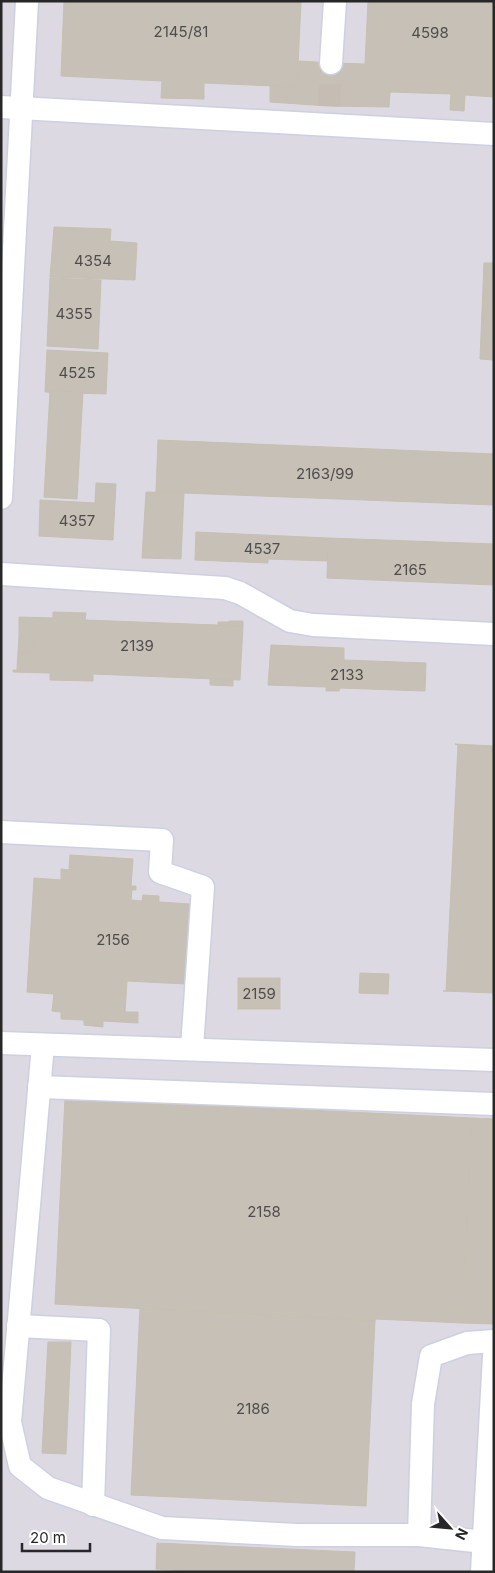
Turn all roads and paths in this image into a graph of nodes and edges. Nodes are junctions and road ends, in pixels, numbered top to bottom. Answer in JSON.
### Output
{"nodes":[{"id":1,"x":27,"y":1,"type":"edge"},
{"id":2,"x":335,"y":1,"type":"edge"},
{"id":3,"x":331,"y":62,"type":"tunnel mouth"},
{"id":4,"x":11,"y":107,"type":"edge"},
{"id":5,"x":494,"y":134,"type":"edge"},
{"id":6,"x":1,"y":498,"type":"edge"},
{"id":7,"x":1,"y":574,"type":"edge"},
{"id":8,"x":494,"y":634,"type":"edge"},
{"id":9,"x":1,"y":832,"type":"edge"},
{"id":10,"x":1,"y":1044,"type":"edge"},
{"id":11,"x":43,"y":1045,"type":"junction"},
{"id":12,"x":192,"y":1048,"type":"junction"},
{"id":13,"x":494,"y":1060,"type":"edge"},
{"id":14,"x":39,"y":1086,"type":"junction"},
{"id":15,"x":494,"y":1104,"type":"edge"},
{"id":16,"x":18,"y":1326,"type":"junction"},
{"id":17,"x":494,"y":1341,"type":"edge"},
{"id":18,"x":494,"y":1356,"type":"edge"},
{"id":19,"x":93,"y":1505,"type":"junction"},
{"id":20,"x":419,"y":1535,"type":"junction"},
{"id":21,"x":484,"y":1542,"type":"junction"},
{"id":22,"x":482,"y":1572,"type":"edge"}],
"edges":[{"from":1,"to":4,"type":"lane"},
{"from":2,"to":3,"type":"lane"},
{"from":4,"to":5,"type":"lane"},
{"from":4,"to":6,"type":"lane"},
{"from":7,"to":8,"type":"lane"},
{"from":9,"to":12,"type":"lane"},
{"from":10,"to":11,"type":"lane"},
{"from":11,"to":12,"type":"lane"},
{"from":11,"to":14,"type":"lane"},
{"from":12,"to":13,"type":"lane"},
{"from":14,"to":15,"type":"lane"},
{"from":14,"to":16,"type":"lane"},
{"from":16,"to":19,"type":"lane"},
{"from":16,"to":19,"type":"lane"},
{"from":17,"to":20,"type":"lane"},
{"from":18,"to":21,"type":"lane"},
{"from":19,"to":20,"type":"lane"},
{"from":20,"to":21,"type":"lane"},
{"from":21,"to":22,"type":"lane"}]}
